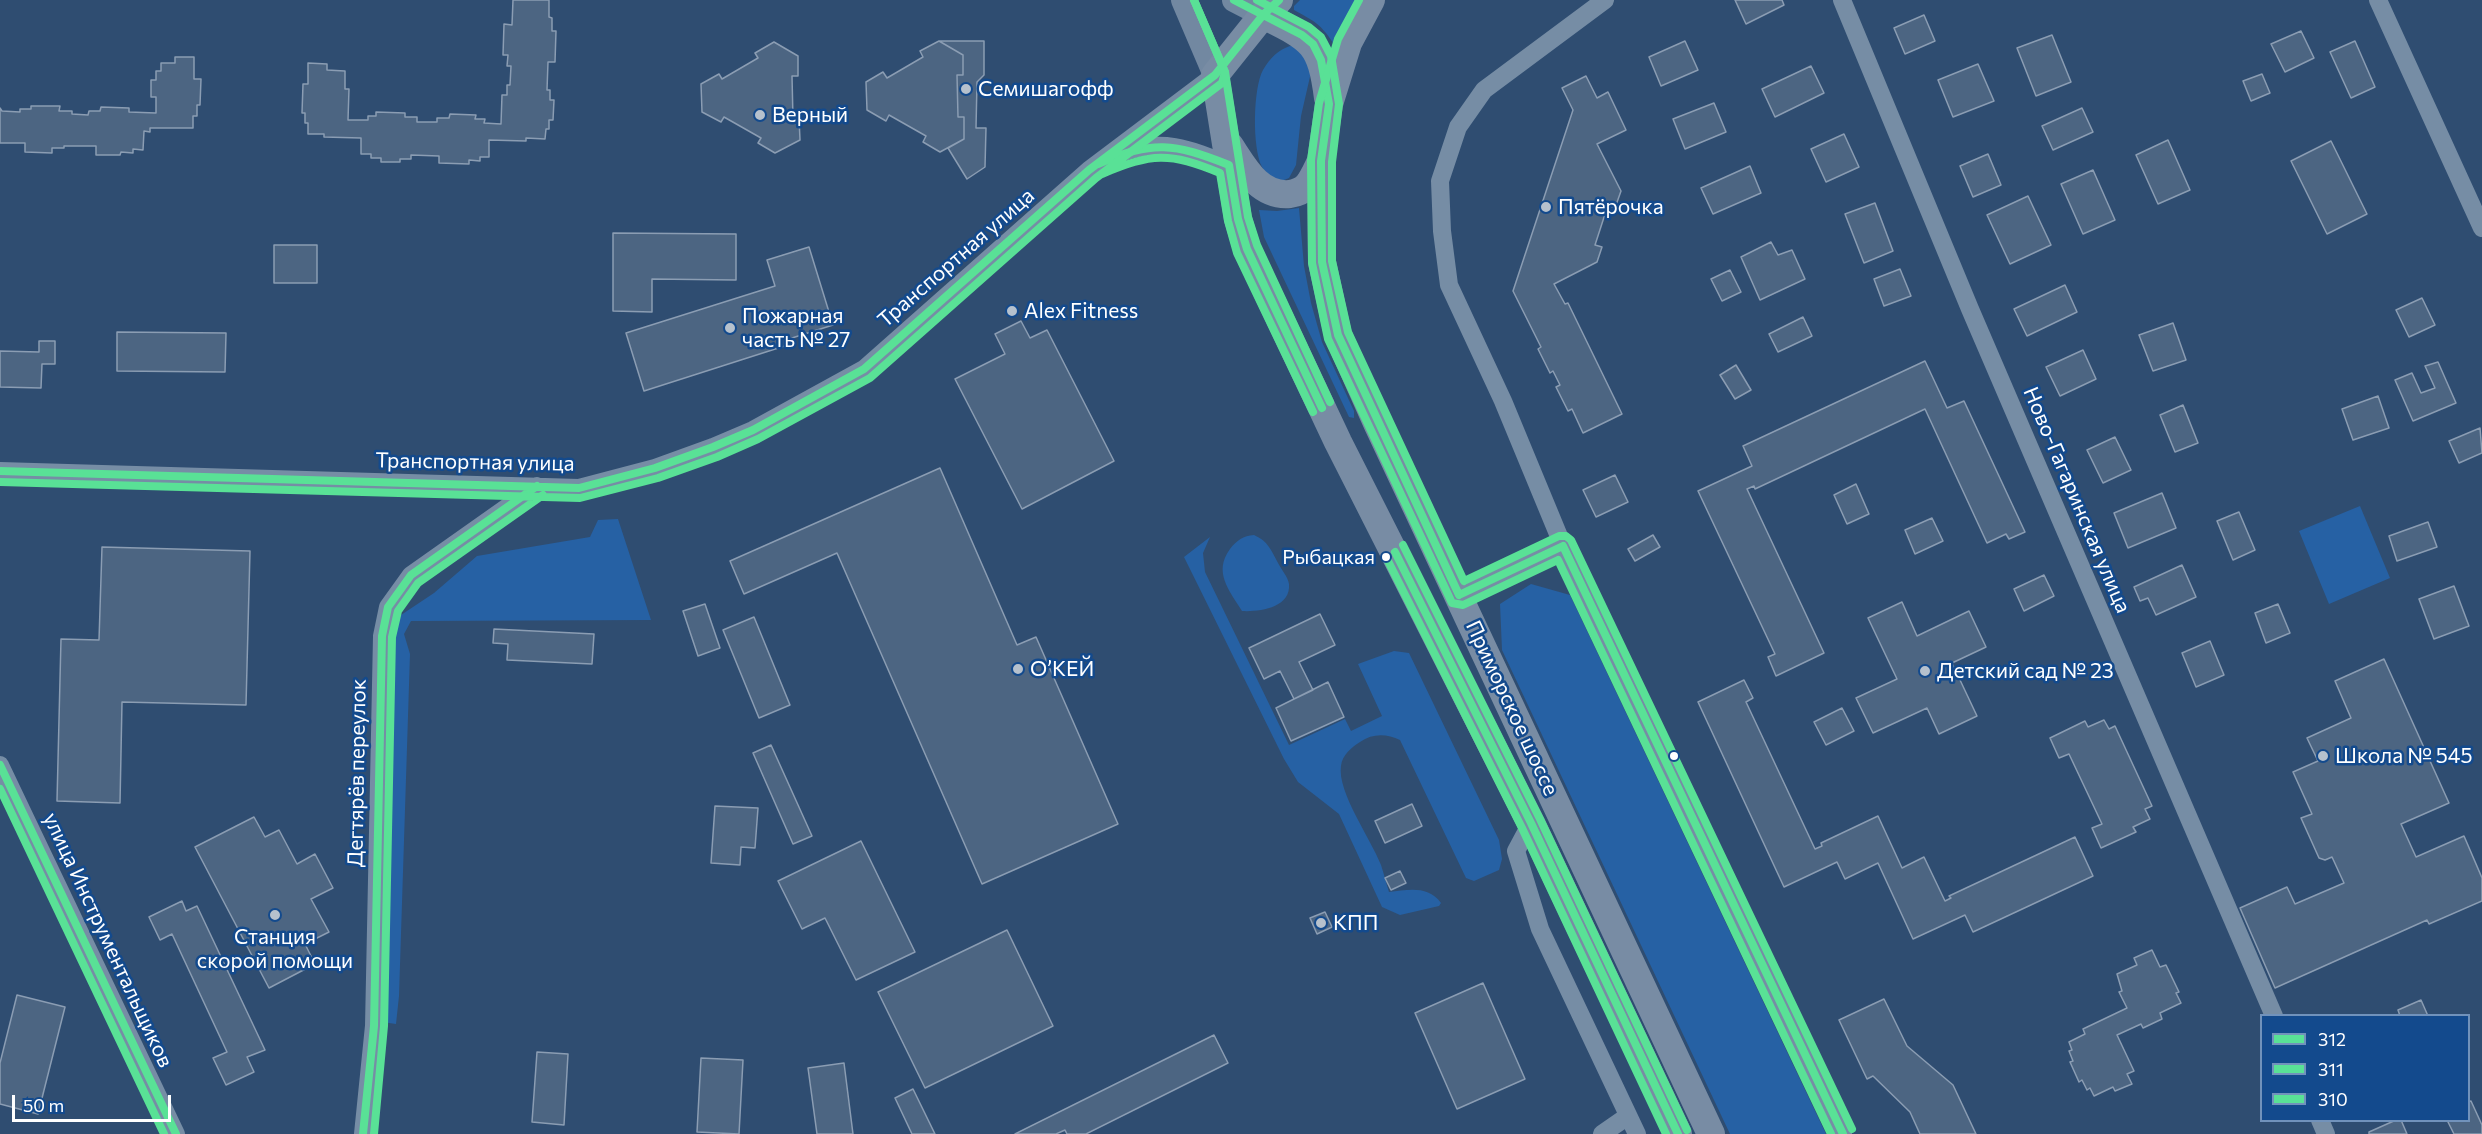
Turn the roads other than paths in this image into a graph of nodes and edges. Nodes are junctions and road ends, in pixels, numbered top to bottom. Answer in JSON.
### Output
{"nodes":[{"id":1,"x":1183,"y":0,"type":"edge"},
{"id":2,"x":1234,"y":0,"type":"edge"},
{"id":3,"x":1371,"y":0,"type":"edge"},
{"id":4,"x":1605,"y":0,"type":"edge"},
{"id":5,"x":1842,"y":0,"type":"edge"},
{"id":6,"x":2378,"y":0,"type":"edge"},
{"id":7,"x":1271,"y":8,"type":"edge"},
{"id":8,"x":1215,"y":75,"type":"junction"},
{"id":9,"x":1329,"y":104,"type":"junction"},
{"id":10,"x":1227,"y":151,"type":"junction"},
{"id":11,"x":1321,"y":161,"type":"junction"},
{"id":12,"x":1098,"y":164,"type":"junction"},
{"id":13,"x":2482,"y":228,"type":"edge"},
{"id":14,"x":0,"y":471,"type":"edge"},
{"id":15,"x":537,"y":486,"type":"junction"},
{"id":16,"x":1563,"y":546,"type":"junction"},
{"id":17,"x":1459,"y":595,"type":"junction"},
{"id":18,"x":0,"y":765,"type":"edge"},
{"id":19,"x":1531,"y":823,"type":"junction"},
{"id":20,"x":2273,"y":1014,"type":"edge"},
{"id":21,"x":1628,"y":1116,"type":"junction"},
{"id":22,"x":176,"y":1134,"type":"edge"},
{"id":23,"x":363,"y":1134,"type":"edge"},
{"id":24,"x":1602,"y":1134,"type":"edge"},
{"id":25,"x":1637,"y":1134,"type":"edge"},
{"id":26,"x":1678,"y":1134,"type":"edge"},
{"id":27,"x":1711,"y":1134,"type":"edge"},
{"id":28,"x":1843,"y":1134,"type":"edge"}],
"edges":[{"from":1,"to":8,"type":"main road"},
{"from":2,"to":7,"type":"main road"},
{"from":3,"to":9,"type":"highway","name":"Приморское шоссе"},
{"from":4,"to":16,"type":"street"},
{"from":5,"to":20,"type":"street","name":"Ново-Гагаринская улица"},
{"from":6,"to":13,"type":"street"},
{"from":7,"to":8,"type":"highway"},
{"from":7,"to":9,"type":"highway"},
{"from":8,"to":10,"type":"highway","name":"Приморское шоссе"},
{"from":8,"to":12,"type":"street","name":"Транспортная улица"},
{"from":9,"to":11,"type":"highway","name":"Приморское шоссе"},
{"from":10,"to":11,"type":"highway"},
{"from":10,"to":12,"type":"street","name":"Транспортная улица"},
{"from":10,"to":19,"type":"highway","name":"Приморское шоссе"},
{"from":11,"to":17,"type":"highway","name":"Приморское шоссе"},
{"from":12,"to":15,"type":"street","name":"Транспортная улица"},
{"from":14,"to":15,"type":"street","name":"Транспортная улица"},
{"from":15,"to":23,"type":"street","name":"Дегтярёв переулок"},
{"from":16,"to":17,"type":"street"},
{"from":16,"to":28,"type":"street"},
{"from":17,"to":27,"type":"highway","name":"Приморское шоссе"},
{"from":18,"to":22,"type":"street","name":"улица Инструментальщиков"},
{"from":19,"to":21,"type":"street"},
{"from":19,"to":26,"type":"highway","name":"Приморское шоссе"},
{"from":21,"to":24,"type":"street"},
{"from":21,"to":25,"type":"street"}]}
